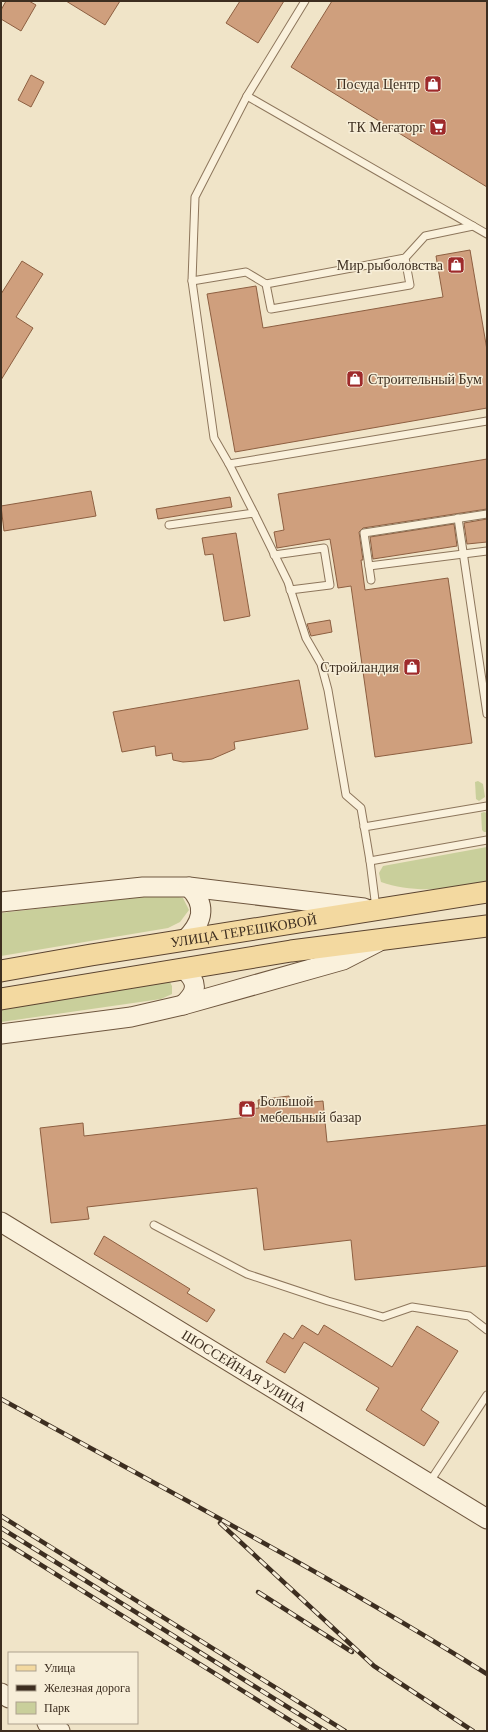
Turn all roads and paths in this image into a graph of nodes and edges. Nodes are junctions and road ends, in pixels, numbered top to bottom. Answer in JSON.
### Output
{"nodes":[{"id":1,"x":305,"y":1,"type":"edge"},
{"id":2,"x":247,"y":96,"type":"junction"},
{"id":3,"x":473,"y":226,"type":"junction"},
{"id":4,"x":487,"y":234,"type":"edge"},
{"id":5,"x":405,"y":258,"type":"junction"},
{"id":6,"x":192,"y":281,"type":"junction"},
{"id":7,"x":266,"y":284,"type":"junction"},
{"id":8,"x":487,"y":421,"type":"edge"},
{"id":9,"x":229,"y":464,"type":"junction"},
{"id":10,"x":254,"y":512,"type":"junction"},
{"id":11,"x":487,"y":514,"type":"edge"},
{"id":12,"x":458,"y":518,"type":"junction"},
{"id":13,"x":169,"y":525,"type":"dead end"},
{"id":14,"x":487,"y":552,"type":"edge"},
{"id":15,"x":274,"y":555,"type":"junction"},
{"id":16,"x":462,"y":555,"type":"junction"},
{"id":17,"x":369,"y":566,"type":"junction"},
{"id":18,"x":371,"y":580,"type":"dead end"},
{"id":19,"x":290,"y":590,"type":"junction"},
{"id":20,"x":487,"y":714,"type":"edge"},
{"id":21,"x":487,"y":806,"type":"edge"},
{"id":22,"x":364,"y":827,"type":"junction"},
{"id":23,"x":487,"y":840,"type":"edge"},
{"id":24,"x":370,"y":861,"type":"junction"},
{"id":25,"x":189,"y":887,"type":"junction"},
{"id":26,"x":487,"y":892,"type":"edge"},
{"id":27,"x":1,"y":902,"type":"edge"},
{"id":28,"x":420,"y":902,"type":"junction"},
{"id":29,"x":376,"y":909,"type":"junction"},
{"id":30,"x":487,"y":926,"type":"edge"},
{"id":31,"x":425,"y":935,"type":"junction"},
{"id":32,"x":185,"y":940,"type":"junction"},
{"id":33,"x":382,"y":940,"type":"junction"},
{"id":34,"x":184,"y":969,"type":"junction"},
{"id":35,"x":1,"y":971,"type":"edge"},
{"id":36,"x":1,"y":999,"type":"edge"},
{"id":37,"x":183,"y":1005,"type":"junction"},
{"id":38,"x":1,"y":1034,"type":"edge"},
{"id":39,"x":1,"y":1222,"type":"edge"},
{"id":40,"x":154,"y":1225,"type":"dead end"},
{"id":41,"x":487,"y":1330,"type":"edge"},
{"id":42,"x":487,"y":1395,"type":"edge"},
{"id":43,"x":429,"y":1483,"type":"junction"},
{"id":44,"x":487,"y":1519,"type":"edge"},
{"id":45,"x":49,"y":1724,"type":"edge"},
{"id":46,"x":60,"y":1731,"type":"edge"}],
"edges":[{"from":1,"to":2,"type":"lane"},
{"from":2,"to":3,"type":"lane"},
{"from":2,"to":6,"type":"lane"},
{"from":3,"to":4,"type":"lane"},
{"from":3,"to":5,"type":"lane"},
{"from":5,"to":7,"type":"lane"},
{"from":5,"to":7,"type":"lane"},
{"from":6,"to":7,"type":"lane"},
{"from":6,"to":9,"type":"lane"},
{"from":8,"to":9,"type":"lane"},
{"from":9,"to":10,"type":"lane"},
{"from":10,"to":13,"type":"lane"},
{"from":10,"to":15,"type":"lane"},
{"from":11,"to":12,"type":"lane"},
{"from":12,"to":16,"type":"lane"},
{"from":12,"to":17,"type":"lane"},
{"from":14,"to":16,"type":"lane"},
{"from":15,"to":19,"type":"lane"},
{"from":15,"to":19,"type":"lane"},
{"from":16,"to":17,"type":"lane"},
{"from":16,"to":20,"type":"lane"},
{"from":17,"to":18,"type":"lane"},
{"from":19,"to":22,"type":"lane"},
{"from":21,"to":22,"type":"lane"},
{"from":22,"to":24,"type":"lane"},
{"from":23,"to":24,"type":"lane"},
{"from":24,"to":29,"type":"lane"},
{"from":25,"to":27,"type":"main road"},
{"from":25,"to":29,"type":"main road"},
{"from":25,"to":32,"type":"main road"},
{"from":26,"to":28,"type":"main road","name":"УЛИЦА ТЕРЕШКОВОЙ"},
{"from":28,"to":29,"type":"main road","name":"УЛИЦА ТЕРЕШКОВОЙ"},
{"from":28,"to":31,"type":"main road"},
{"from":29,"to":32,"type":"main road","name":"УЛИЦА ТЕРЕШКОВОЙ"},
{"from":30,"to":31,"type":"main road","name":"УЛИЦА ТЕРЕШКОВОЙ"},
{"from":31,"to":33,"type":"main road","name":"УЛИЦА ТЕРЕШКОВОЙ"},
{"from":32,"to":35,"type":"main road","name":"УЛИЦА ТЕРЕШКОВОЙ"},
{"from":33,"to":34,"type":"main road","name":"УЛИЦА ТЕРЕШКОВОЙ"},
{"from":33,"to":37,"type":"main road"},
{"from":34,"to":36,"type":"main road","name":"УЛИЦА ТЕРЕШКОВОЙ"},
{"from":34,"to":37,"type":"main road"},
{"from":37,"to":38,"type":"main road"},
{"from":39,"to":43,"type":"main road","name":"ШОССЕЙНАЯ УЛИЦА"},
{"from":40,"to":41,"type":"lane"},
{"from":42,"to":43,"type":"lane"},
{"from":43,"to":44,"type":"main road","name":"ШОССЕЙНАЯ УЛИЦА"},
{"from":45,"to":46,"type":"main road"}]}
